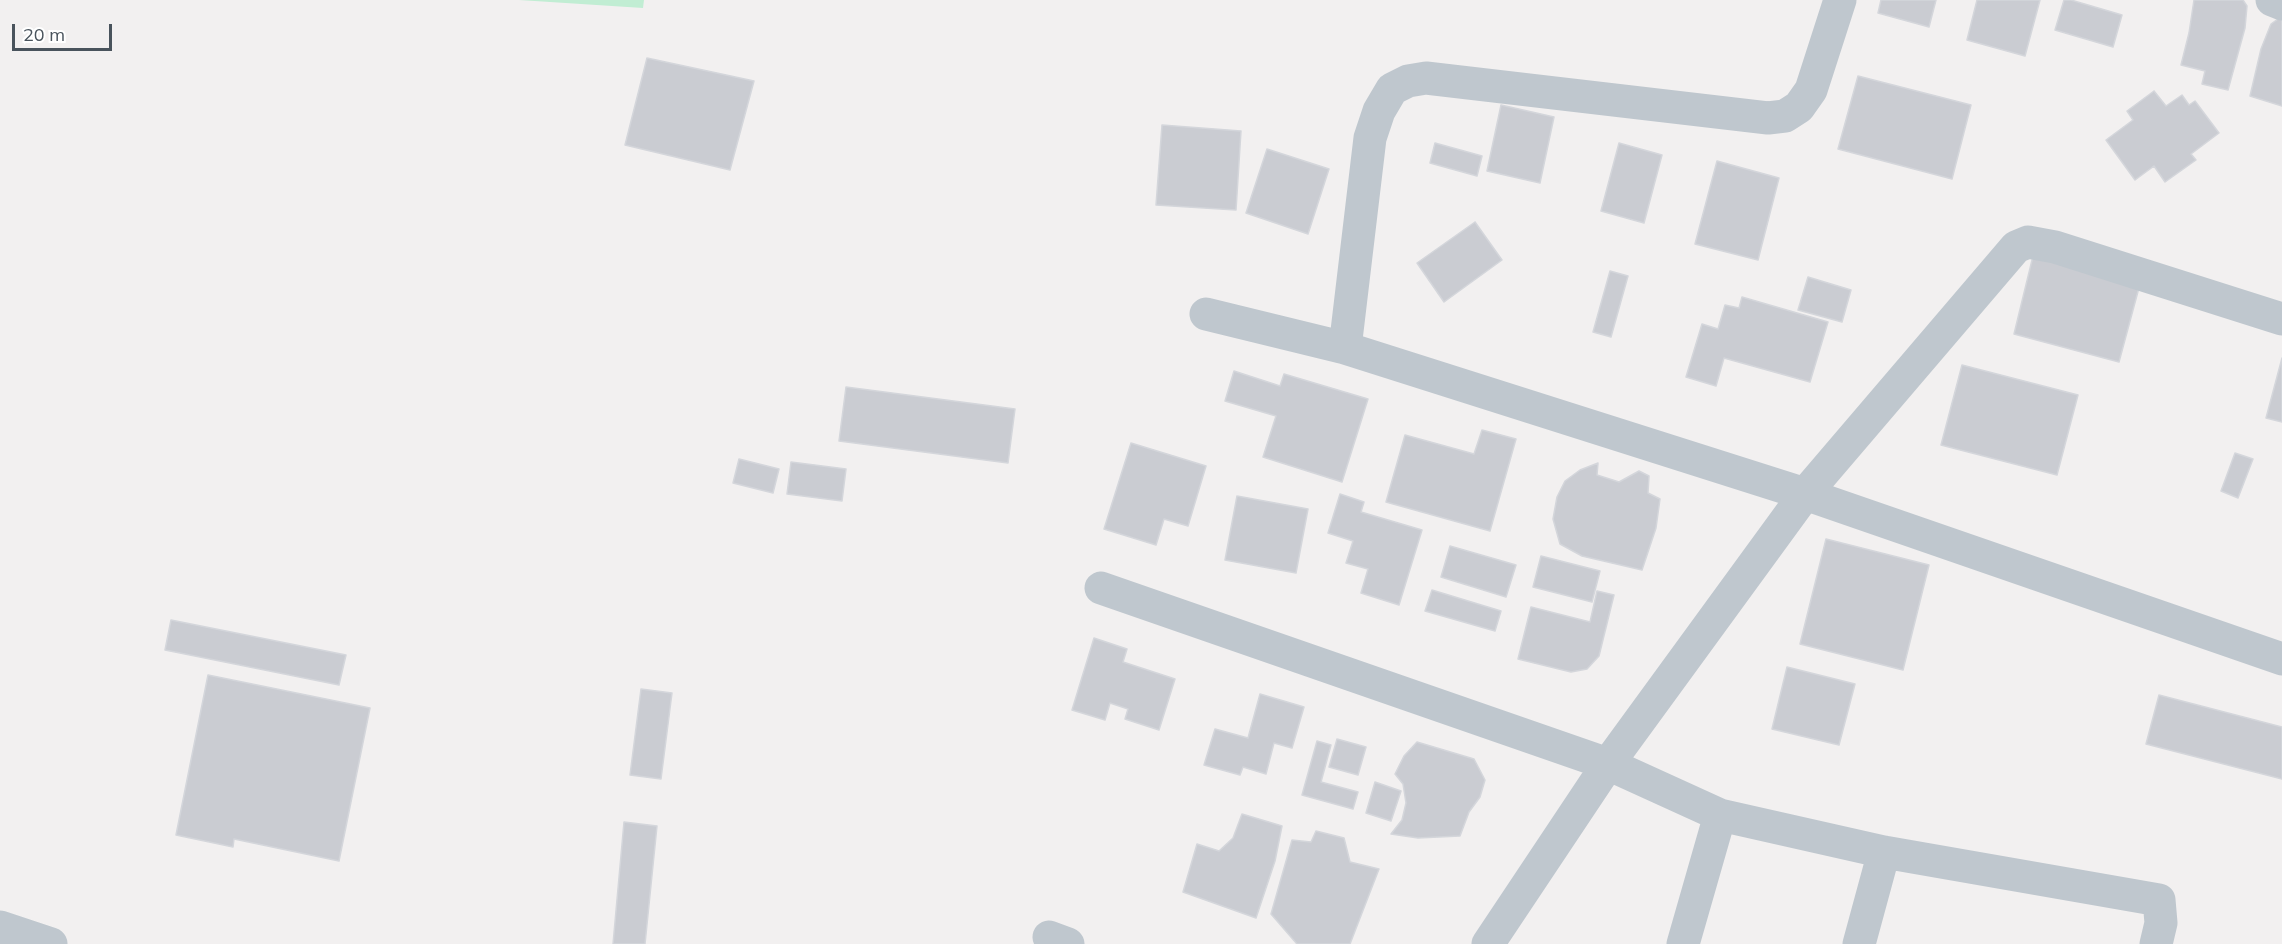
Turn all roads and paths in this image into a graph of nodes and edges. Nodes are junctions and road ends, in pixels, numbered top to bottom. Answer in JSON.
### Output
{"nodes":[{"id":1,"x":1840,"y":0,"type":"edge"},
{"id":2,"x":2272,"y":0,"type":"edge"},
{"id":3,"x":2282,"y":3,"type":"edge"},
{"id":4,"x":1206,"y":314,"type":"dead end"},
{"id":5,"x":2282,"y":319,"type":"edge"},
{"id":6,"x":1345,"y":348,"type":"junction"},
{"id":7,"x":1805,"y":494,"type":"junction"},
{"id":8,"x":1101,"y":588,"type":"dead end"},
{"id":9,"x":2282,"y":659,"type":"edge"},
{"id":10,"x":1608,"y":764,"type":"junction"},
{"id":11,"x":1720,"y":815,"type":"junction"},
{"id":12,"x":1884,"y":852,"type":"junction"},
{"id":13,"x":0,"y":927,"type":"edge"},
{"id":14,"x":51,"y":944,"type":"edge"},
{"id":15,"x":1488,"y":944,"type":"edge"},
{"id":16,"x":1683,"y":944,"type":"edge"},
{"id":17,"x":1859,"y":944,"type":"edge"},
{"id":18,"x":2156,"y":944,"type":"edge"}],
"edges":[{"from":1,"to":6,"type":"street"},
{"from":2,"to":3,"type":"street"},
{"from":4,"to":6,"type":"street"},
{"from":5,"to":7,"type":"street"},
{"from":6,"to":7,"type":"street"},
{"from":7,"to":9,"type":"street"},
{"from":7,"to":10,"type":"street"},
{"from":8,"to":10,"type":"street"},
{"from":10,"to":11,"type":"street"},
{"from":10,"to":15,"type":"street"},
{"from":11,"to":12,"type":"street"},
{"from":11,"to":16,"type":"street"},
{"from":12,"to":17,"type":"street"},
{"from":12,"to":18,"type":"street"},
{"from":13,"to":14,"type":"street"}]}
